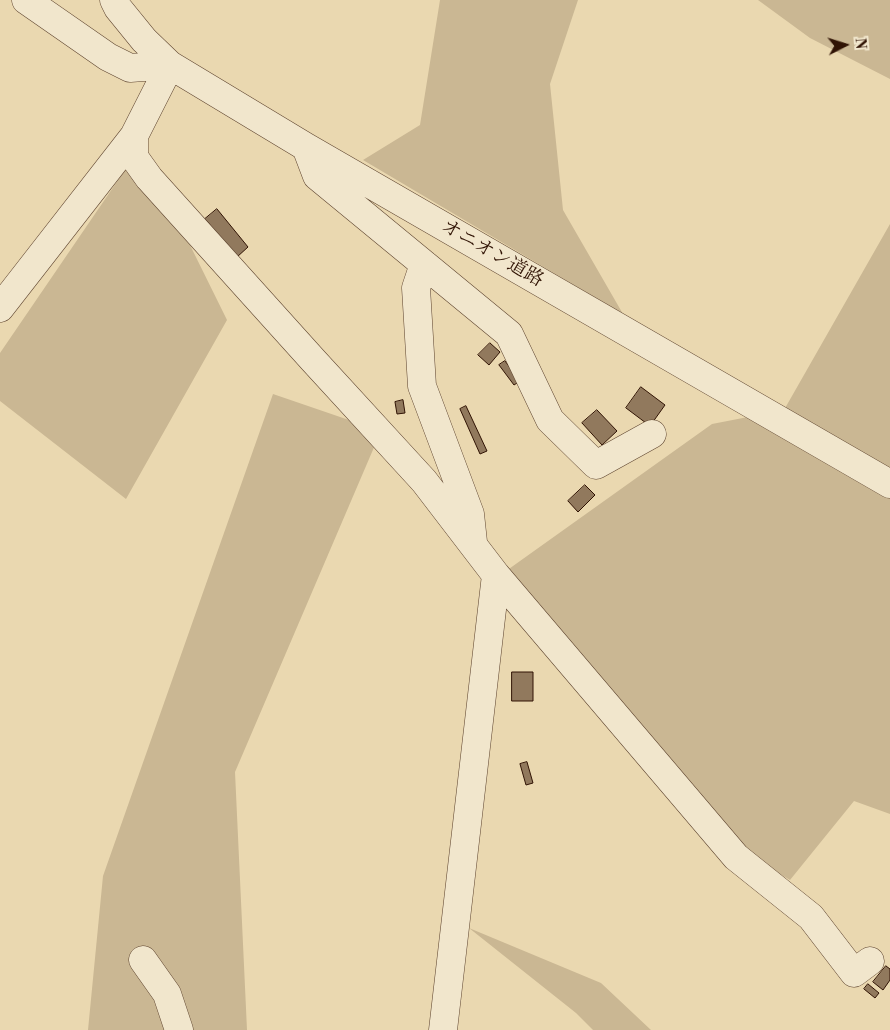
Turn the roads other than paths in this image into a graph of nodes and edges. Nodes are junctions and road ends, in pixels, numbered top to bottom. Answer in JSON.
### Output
{"nodes":[{"id":1,"x":26,"y":0,"type":"edge"},
{"id":2,"x":114,"y":0,"type":"edge"},
{"id":3,"x":170,"y":64,"type":"junction"},
{"id":4,"x":134,"y":136,"type":"junction"},
{"id":5,"x":306,"y":147,"type":"junction"},
{"id":6,"x":424,"y":264,"type":"junction"},
{"id":7,"x":0,"y":308,"type":"edge"},
{"id":8,"x":652,"y":434,"type":"dead end"},
{"id":9,"x":890,"y":484,"type":"edge"},
{"id":10,"x":473,"y":544,"type":"junction"},
{"id":11,"x":496,"y":575,"type":"junction"},
{"id":12,"x":143,"y":960,"type":"dead end"},
{"id":13,"x":870,"y":961,"type":"dead end"},
{"id":14,"x":179,"y":1030,"type":"edge"},
{"id":15,"x":443,"y":1030,"type":"edge"}],
"edges":[{"from":1,"to":3,"type":"street"},
{"from":2,"to":3,"type":"street","name":"オニオン道路"},
{"from":3,"to":4,"type":"street"},
{"from":3,"to":5,"type":"street","name":"オニオン道路"},
{"from":4,"to":7,"type":"street"},
{"from":4,"to":10,"type":"street"},
{"from":5,"to":6,"type":"street"},
{"from":5,"to":9,"type":"street","name":"オニオン道路"},
{"from":6,"to":8,"type":"street"},
{"from":6,"to":10,"type":"street"},
{"from":10,"to":11,"type":"street"},
{"from":11,"to":13,"type":"street"},
{"from":11,"to":15,"type":"street"},
{"from":12,"to":14,"type":"street"}]}
